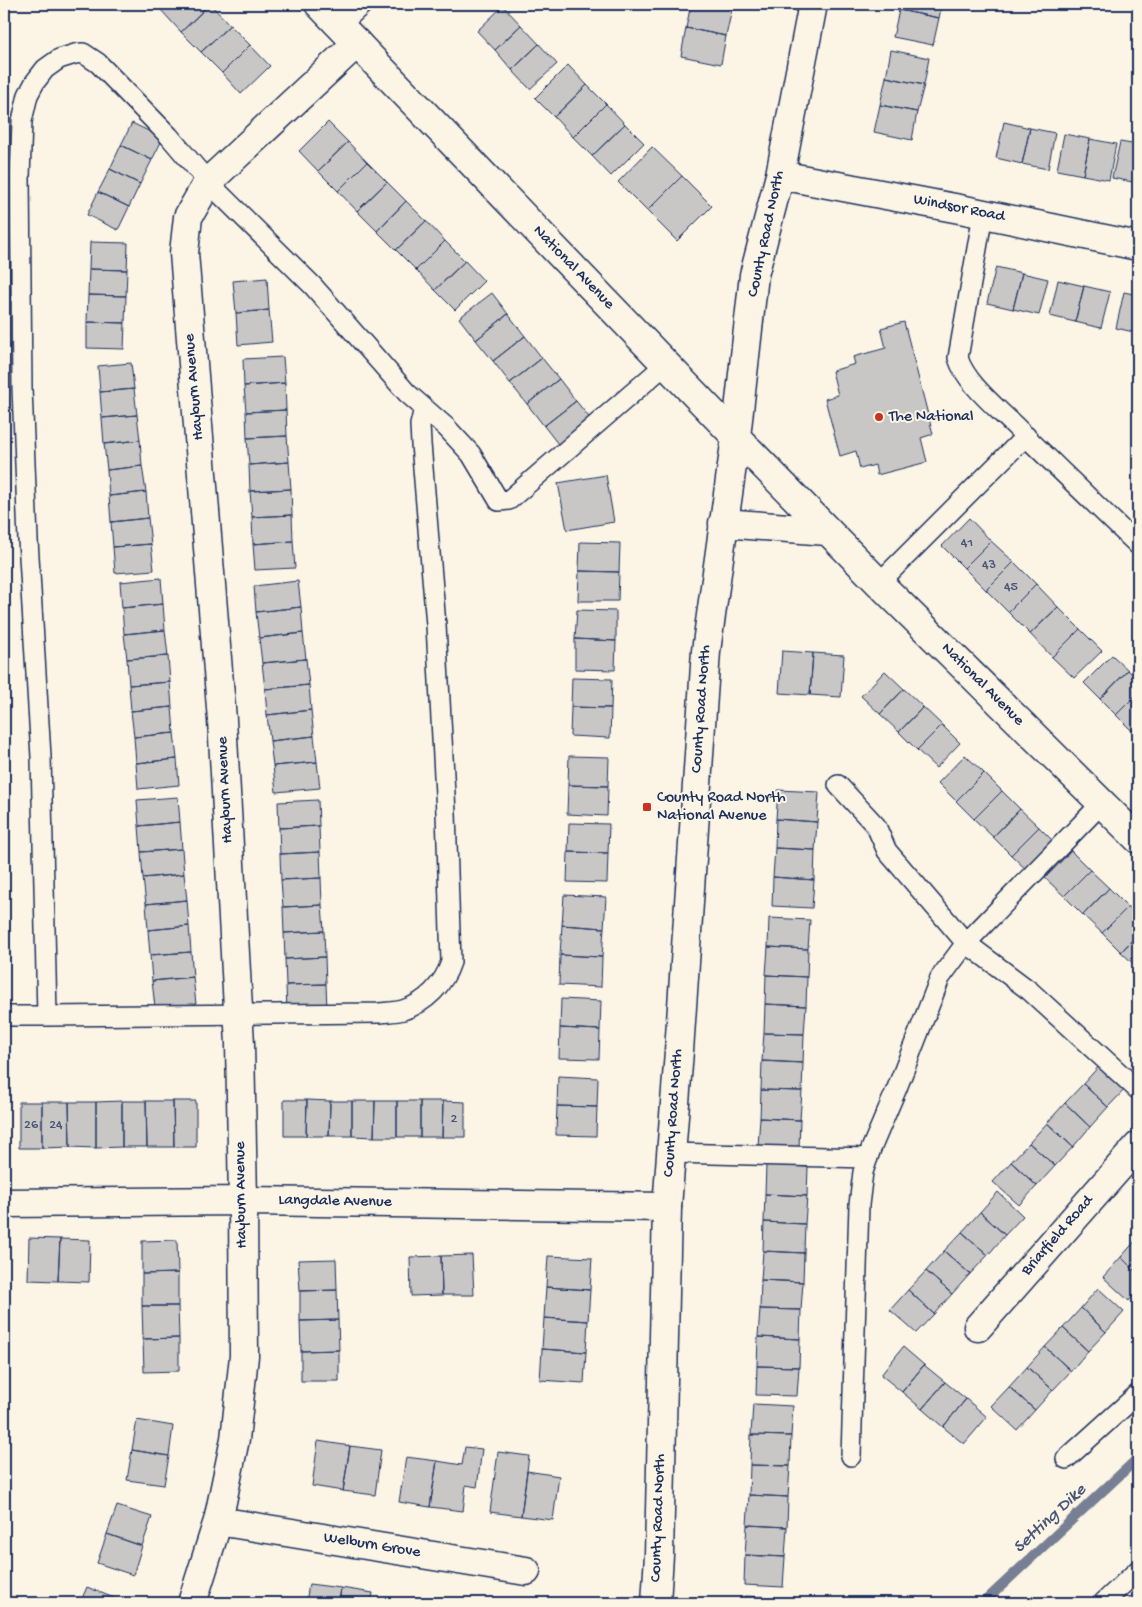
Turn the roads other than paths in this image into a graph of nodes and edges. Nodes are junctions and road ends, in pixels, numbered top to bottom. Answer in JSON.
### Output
{"nodes":[{"id":1,"x":319,"y":4,"type":"edge"},
{"id":2,"x":363,"y":4,"type":"edge"},
{"id":3,"x":813,"y":4,"type":"edge"},
{"id":4,"x":348,"y":34,"type":"junction"},
{"id":5,"x":780,"y":175,"type":"junction"},
{"id":6,"x":208,"y":182,"type":"junction"},
{"id":7,"x":984,"y":214,"type":"junction"},
{"id":8,"x":1138,"y":246,"type":"edge"},
{"id":9,"x":666,"y":364,"type":"junction"},
{"id":10,"x":424,"y":408,"type":"junction"},
{"id":11,"x":1026,"y":436,"type":"junction"},
{"id":12,"x":736,"y":437,"type":"junction"},
{"id":13,"x":723,"y":523,"type":"junction"},
{"id":14,"x":827,"y":531,"type":"junction"},
{"id":15,"x":1138,"y":544,"type":"edge"},
{"id":16,"x":879,"y":583,"type":"junction"},
{"id":17,"x":838,"y":785,"type":"dead end"},
{"id":18,"x":1102,"y":803,"type":"junction"},
{"id":19,"x":1138,"y":839,"type":"edge"},
{"id":20,"x":966,"y":943,"type":"junction"},
{"id":21,"x":238,"y":1015,"type":"junction"},
{"id":22,"x":4,"y":1016,"type":"edge"},
{"id":23,"x":47,"y":1016,"type":"junction"},
{"id":24,"x":1138,"y":1090,"type":"edge"},
{"id":25,"x":1138,"y":1146,"type":"edge"},
{"id":26,"x":671,"y":1153,"type":"junction"},
{"id":27,"x":868,"y":1158,"type":"junction"},
{"id":28,"x":243,"y":1200,"type":"junction"},
{"id":29,"x":4,"y":1203,"type":"edge"},
{"id":30,"x":667,"y":1207,"type":"junction"},
{"id":31,"x":978,"y":1327,"type":"dead end"},
{"id":32,"x":1138,"y":1394,"type":"edge"},
{"id":33,"x":851,"y":1456,"type":"dead end"},
{"id":34,"x":1066,"y":1459,"type":"dead end"},
{"id":35,"x":218,"y":1520,"type":"junction"},
{"id":36,"x":1138,"y":1570,"type":"edge"},
{"id":37,"x":526,"y":1571,"type":"dead end"},
{"id":38,"x":192,"y":1603,"type":"edge"},
{"id":39,"x":656,"y":1603,"type":"edge"},
{"id":40,"x":1103,"y":1603,"type":"edge"}],
"edges":[{"from":1,"to":4,"type":"street","name":"National Avenue"},
{"from":2,"to":4,"type":"lane"},
{"from":3,"to":5,"type":"street","name":"County Road North"},
{"from":4,"to":6,"type":"street","name":"Hayburn Avenue"},
{"from":4,"to":9,"type":"street","name":"National Avenue"},
{"from":5,"to":7,"type":"street","name":"Windsor Road"},
{"from":5,"to":12,"type":"street","name":"County Road North"},
{"from":6,"to":10,"type":"lane"},
{"from":6,"to":21,"type":"street","name":"Hayburn Avenue"},
{"from":6,"to":23,"type":"lane"},
{"from":7,"to":8,"type":"street","name":"Windsor Road"},
{"from":7,"to":11,"type":"lane"},
{"from":9,"to":10,"type":"lane"},
{"from":9,"to":12,"type":"street","name":"National Avenue"},
{"from":10,"to":21,"type":"lane"},
{"from":11,"to":15,"type":"lane"},
{"from":11,"to":16,"type":"lane"},
{"from":12,"to":13,"type":"street","name":"County Road North"},
{"from":12,"to":14,"type":"street","name":"National Avenue"},
{"from":13,"to":14,"type":"street"},
{"from":13,"to":26,"type":"street","name":"County Road North"},
{"from":14,"to":16,"type":"street","name":"National Avenue"},
{"from":16,"to":18,"type":"street","name":"National Avenue"},
{"from":17,"to":20,"type":"lane"},
{"from":18,"to":19,"type":"street","name":"National Avenue"},
{"from":18,"to":20,"type":"lane"},
{"from":20,"to":24,"type":"lane"},
{"from":20,"to":27,"type":"lane"},
{"from":21,"to":23,"type":"lane"},
{"from":21,"to":28,"type":"street","name":"Hayburn Avenue"},
{"from":22,"to":23,"type":"lane"},
{"from":25,"to":31,"type":"street","name":"Briarfield Road"},
{"from":26,"to":27,"type":"lane"},
{"from":26,"to":30,"type":"street","name":"County Road North"},
{"from":27,"to":33,"type":"lane"},
{"from":28,"to":29,"type":"street","name":"Langdale Avenue"},
{"from":28,"to":30,"type":"street","name":"Langdale Avenue"},
{"from":28,"to":35,"type":"street","name":"Hayburn Avenue"},
{"from":30,"to":39,"type":"street","name":"County Road North"},
{"from":32,"to":34,"type":"lane"},
{"from":35,"to":37,"type":"street","name":"Welburn Grove"},
{"from":35,"to":38,"type":"street","name":"Hayburn Avenue"},
{"from":36,"to":40,"type":"lane"}]}
